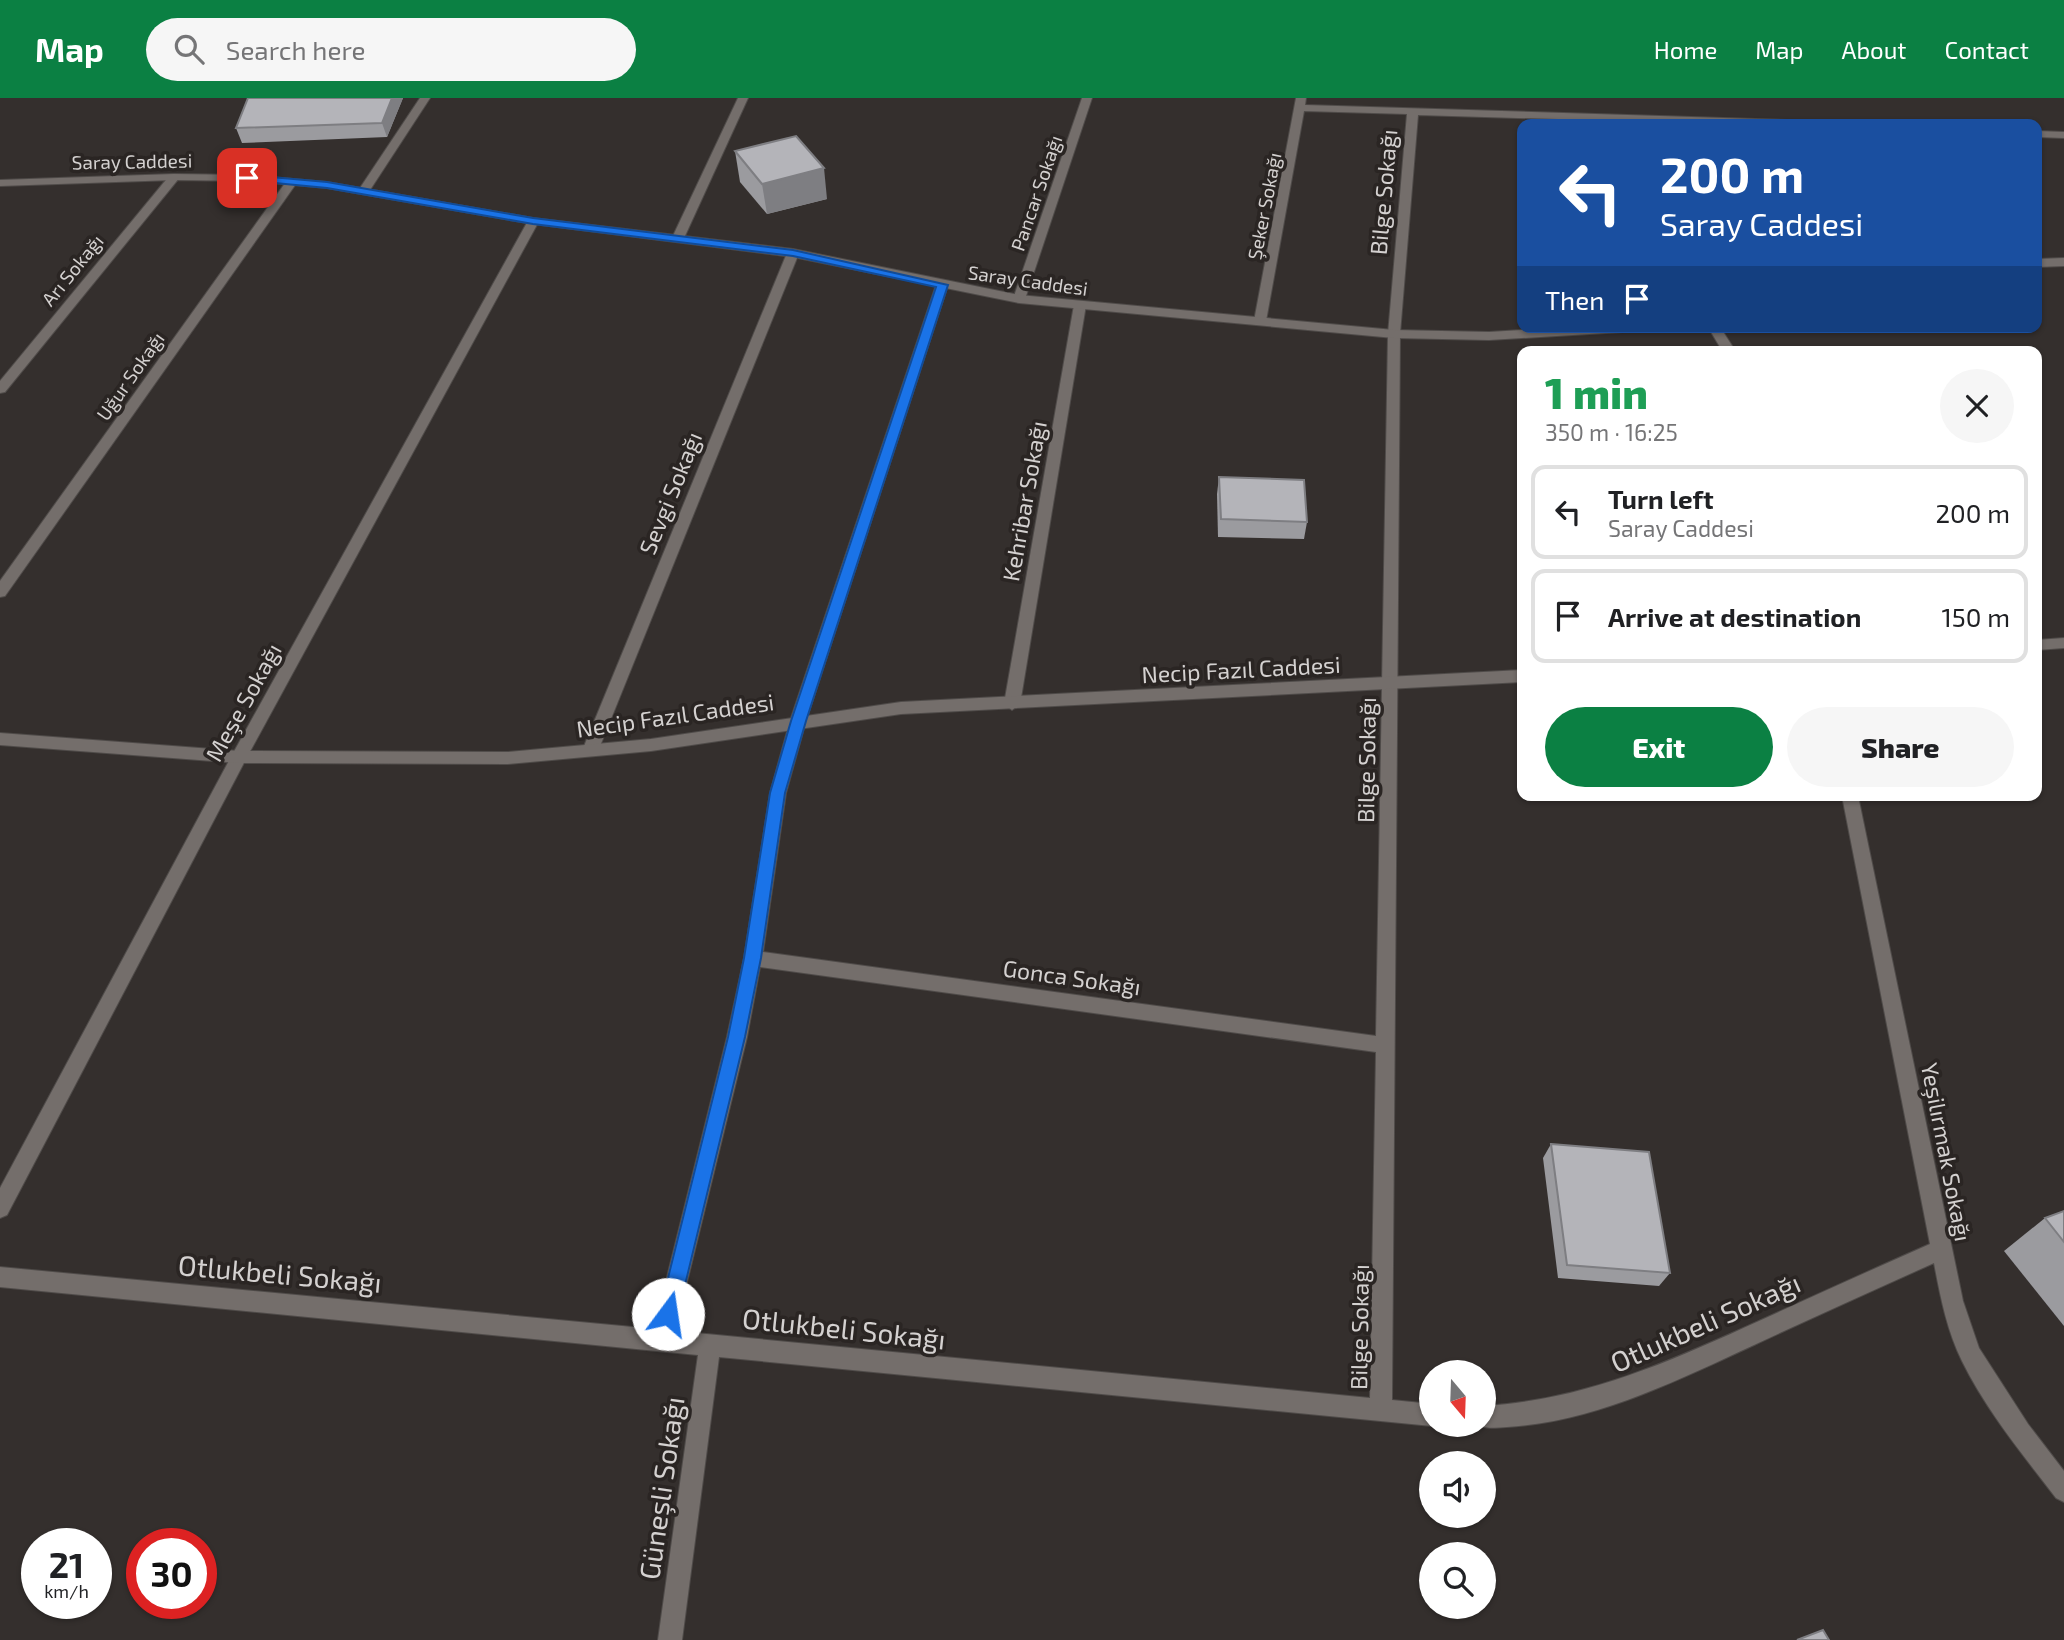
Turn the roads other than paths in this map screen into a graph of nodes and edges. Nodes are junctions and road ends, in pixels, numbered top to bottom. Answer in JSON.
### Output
{"nodes":[{"id":1,"x":425,"y":98,"type":"edge"},
{"id":2,"x":743,"y":98,"type":"edge"},
{"id":3,"x":1087,"y":98,"type":"edge"},
{"id":4,"x":1301,"y":103,"type":"edge"},
{"id":5,"x":1413,"y":112,"type":"junction"},
{"id":6,"x":1652,"y":119,"type":"edge"},
{"id":7,"x":2042,"y":134,"type":"edge"},
{"id":8,"x":2064,"y":135,"type":"edge"},
{"id":9,"x":174,"y":177,"type":"junction"},
{"id":10,"x":292,"y":181,"type":"junction"},
{"id":11,"x":0,"y":183,"type":"edge"},
{"id":12,"x":364,"y":191,"type":"junction"},
{"id":13,"x":533,"y":221,"type":"junction"},
{"id":14,"x":678,"y":238,"type":"junction"},
{"id":15,"x":793,"y":253,"type":"junction"},
{"id":16,"x":2064,"y":262,"type":"edge"},
{"id":17,"x":2042,"y":263,"type":"edge"},
{"id":18,"x":942,"y":285,"type":"junction"},
{"id":19,"x":1018,"y":299,"type":"junction"},
{"id":20,"x":1080,"y":305,"type":"junction"},
{"id":21,"x":1260,"y":321,"type":"junction"},
{"id":22,"x":1539,"y":333,"type":"edge"},
{"id":23,"x":1394,"y":334,"type":"junction"},
{"id":24,"x":0,"y":389,"type":"edge"},
{"id":25,"x":0,"y":592,"type":"edge"},
{"id":26,"x":2064,"y":643,"type":"edge"},
{"id":27,"x":2042,"y":645,"type":"edge"},
{"id":28,"x":1517,"y":676,"type":"edge"},
{"id":29,"x":1389,"y":684,"type":"junction"},
{"id":30,"x":1012,"y":704,"type":"junction"},
{"id":31,"x":798,"y":721,"type":"junction"},
{"id":32,"x":0,"y":739,"type":"edge"},
{"id":33,"x":590,"y":751,"type":"junction"},
{"id":34,"x":239,"y":757,"type":"junction"},
{"id":35,"x":1851,"y":801,"type":"edge"},
{"id":36,"x":753,"y":958,"type":"junction"},
{"id":37,"x":1385,"y":1045,"type":"junction"},
{"id":38,"x":0,"y":1208,"type":"edge"},
{"id":39,"x":1941,"y":1249,"type":"junction"},
{"id":40,"x":0,"y":1276,"type":"edge"},
{"id":41,"x":662,"y":1340,"type":"junction"},
{"id":42,"x":710,"y":1345,"type":"junction"},
{"id":43,"x":1381,"y":1410,"type":"junction"},
{"id":44,"x":1419,"y":1414,"type":"edge"},
{"id":45,"x":1496,"y":1417,"type":"edge"},
{"id":46,"x":2064,"y":1490,"type":"edge"},
{"id":47,"x":670,"y":1640,"type":"edge"}],
"edges":[{"from":1,"to":12,"type":"street"},
{"from":2,"to":14,"type":"street"},
{"from":3,"to":19,"type":"street","name":"Pancar Sokağı"},
{"from":4,"to":5,"type":"street"},
{"from":4,"to":21,"type":"street","name":"Şeker Sokağı"},
{"from":5,"to":6,"type":"street"},
{"from":5,"to":23,"type":"street","name":"Bilge Sokağı"},
{"from":7,"to":8,"type":"street"},
{"from":9,"to":10,"type":"street","name":"Saray Caddesi"},
{"from":9,"to":11,"type":"street","name":"Saray Caddesi"},
{"from":9,"to":24,"type":"street","name":"Arı Sokağı"},
{"from":10,"to":12,"type":"street","name":"Saray Caddesi"},
{"from":10,"to":25,"type":"street","name":"Uğur Sokağı"},
{"from":12,"to":13,"type":"street","name":"Saray Caddesi"},
{"from":13,"to":14,"type":"street","name":"Saray Caddesi"},
{"from":13,"to":34,"type":"street","name":"Meşe Sokağı"},
{"from":14,"to":15,"type":"street","name":"Saray Caddesi"},
{"from":15,"to":18,"type":"street","name":"Saray Caddesi"},
{"from":15,"to":33,"type":"street","name":"Sevgi Sokağı"},
{"from":16,"to":17,"type":"street"},
{"from":18,"to":19,"type":"street","name":"Saray Caddesi"},
{"from":18,"to":31,"type":"street"},
{"from":19,"to":20,"type":"street","name":"Saray Caddesi"},
{"from":20,"to":21,"type":"street","name":"Saray Caddesi"},
{"from":20,"to":30,"type":"street","name":"Kehribar Sokağı"},
{"from":21,"to":23,"type":"street","name":"Saray Caddesi"},
{"from":22,"to":23,"type":"street","name":"Saray Caddesi"},
{"from":23,"to":29,"type":"street","name":"Bilge Sokağı"},
{"from":26,"to":27,"type":"street"},
{"from":28,"to":29,"type":"street","name":"Necip Fazıl Caddesi"},
{"from":29,"to":30,"type":"street","name":"Necip Fazıl Caddesi"},
{"from":29,"to":37,"type":"street","name":"Bilge Sokağı"},
{"from":30,"to":31,"type":"street","name":"Necip Fazıl Caddesi"},
{"from":31,"to":33,"type":"street","name":"Necip Fazıl Caddesi"},
{"from":31,"to":36,"type":"street"},
{"from":32,"to":34,"type":"street","name":"Necip Fazıl Caddesi"},
{"from":33,"to":34,"type":"street","name":"Necip Fazıl Caddesi"},
{"from":34,"to":38,"type":"street","name":"Meşe Sokağı"},
{"from":35,"to":39,"type":"street","name":"Yeşilırmak Sokağı"},
{"from":36,"to":37,"type":"street","name":"Gonca Sokağı"},
{"from":36,"to":41,"type":"street"},
{"from":37,"to":43,"type":"street","name":"Bilge Sokağı"},
{"from":39,"to":45,"type":"street","name":"Otlukbeli Sokağı"},
{"from":39,"to":46,"type":"street","name":"Yeşilırmak Sokağı"},
{"from":40,"to":41,"type":"street","name":"Otlukbeli Sokağı"},
{"from":41,"to":42,"type":"street","name":"Otlukbeli Sokağı"},
{"from":42,"to":43,"type":"street","name":"Otlukbeli Sokağı"},
{"from":42,"to":47,"type":"street","name":"Güneşli Sokağı"},
{"from":43,"to":44,"type":"street","name":"Otlukbeli Sokağı"}]}
